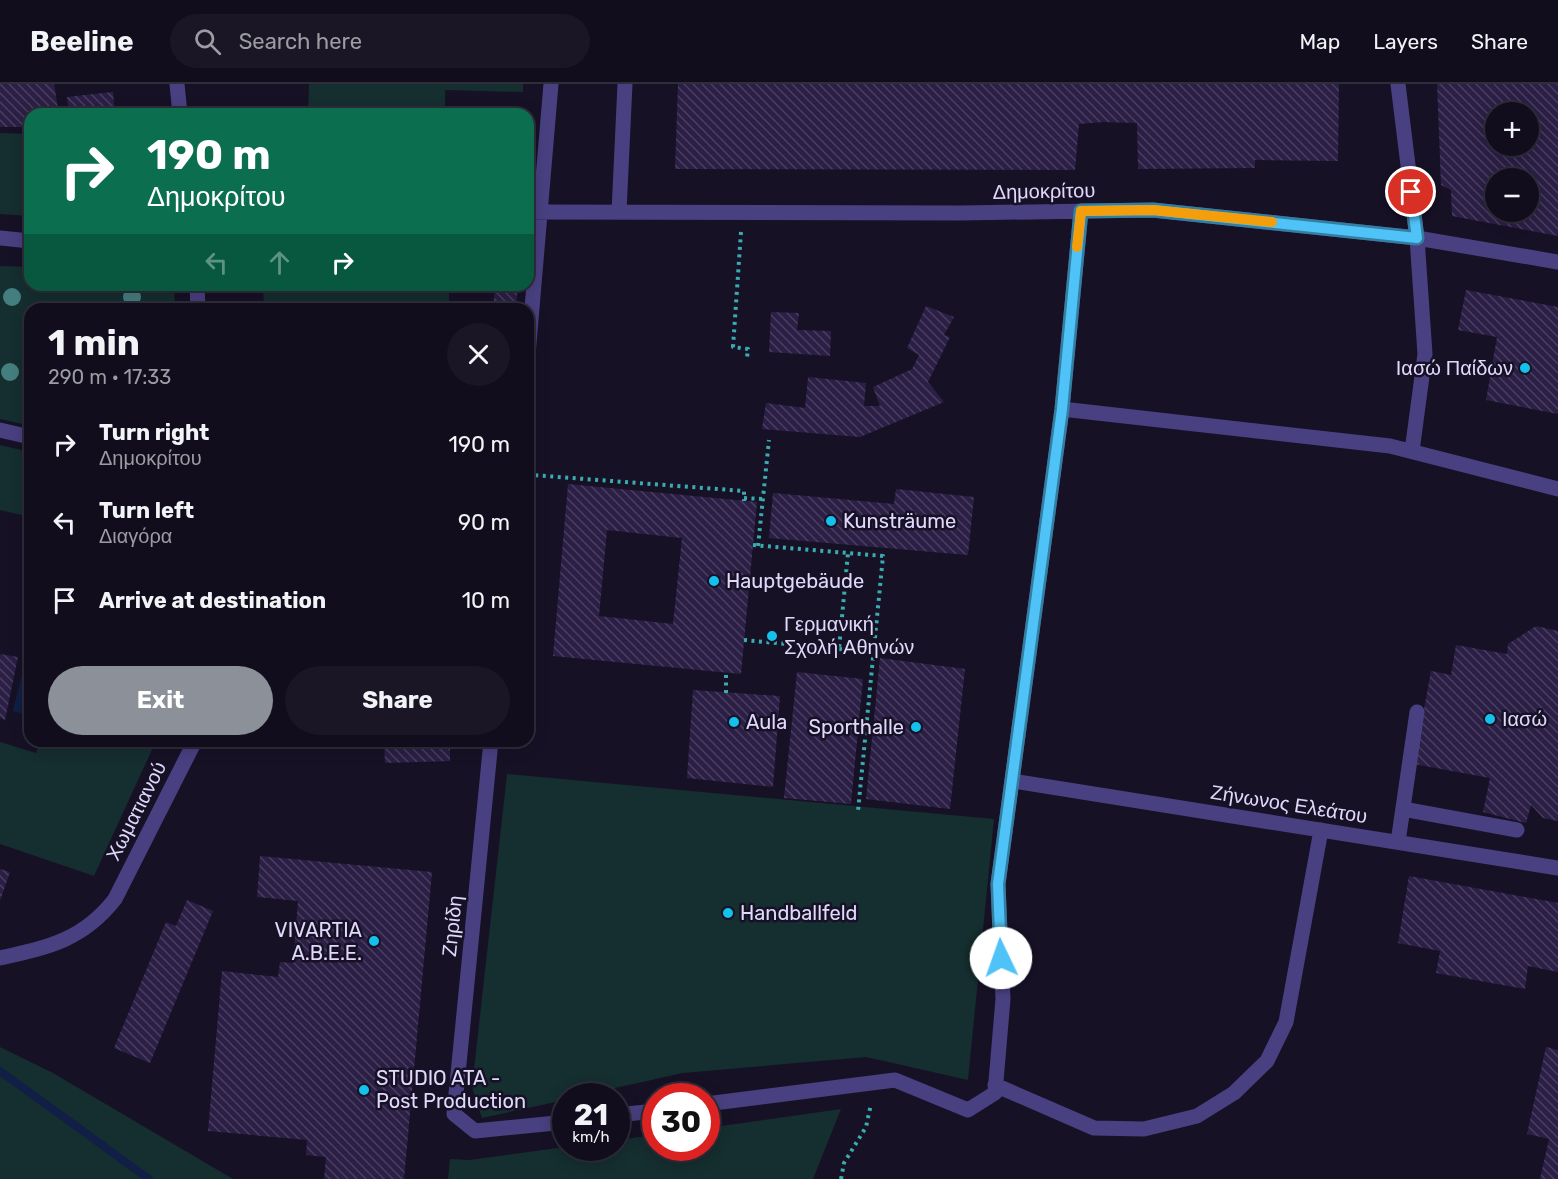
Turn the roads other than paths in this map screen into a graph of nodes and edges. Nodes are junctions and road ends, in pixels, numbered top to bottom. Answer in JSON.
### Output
{"nodes":[{"id":1,"x":177,"y":84,"type":"edge"},
{"id":2,"x":552,"y":84,"type":"edge"},
{"id":3,"x":625,"y":84,"type":"edge"},
{"id":4,"x":1398,"y":84,"type":"edge"},
{"id":5,"x":179,"y":108,"type":"edge"},
{"id":6,"x":1081,"y":211,"type":"junction"},
{"id":7,"x":535,"y":212,"type":"edge"},
{"id":8,"x":619,"y":212,"type":"junction"},
{"id":9,"x":534,"y":233,"type":"edge"},
{"id":10,"x":0,"y":238,"type":"edge"},
{"id":11,"x":1417,"y":238,"type":"junction"},
{"id":12,"x":24,"y":240,"type":"edge"},
{"id":13,"x":1558,"y":262,"type":"edge"},
{"id":14,"x":1062,"y":409,"type":"junction"},
{"id":15,"x":0,"y":430,"type":"edge"},
{"id":16,"x":24,"y":436,"type":"edge"},
{"id":17,"x":1413,"y":451,"type":"junction"},
{"id":18,"x":1558,"y":489,"type":"edge"},
{"id":19,"x":1417,"y":712,"type":"dead end"},
{"id":20,"x":192,"y":747,"type":"edge"},
{"id":21,"x":490,"y":747,"type":"edge"},
{"id":22,"x":1013,"y":781,"type":"junction"},
{"id":23,"x":1403,"y":809,"type":"junction"},
{"id":24,"x":1321,"y":830,"type":"junction"},
{"id":25,"x":1517,"y":830,"type":"dead end"},
{"id":26,"x":1398,"y":842,"type":"junction"},
{"id":27,"x":1558,"y":868,"type":"edge"},
{"id":28,"x":0,"y":958,"type":"edge"},
{"id":29,"x":995,"y":1085,"type":"junction"},
{"id":30,"x":720,"y":1102,"type":"edge"},
{"id":31,"x":552,"y":1123,"type":"edge"}],
"edges":[{"from":1,"to":5,"type":"street"},
{"from":2,"to":7,"type":"street"},
{"from":3,"to":8,"type":"street"},
{"from":4,"to":11,"type":"street"},
{"from":6,"to":8,"type":"street","name":"Δημοκρίτου"},
{"from":6,"to":11,"type":"street","name":"Δημοκρίτου"},
{"from":6,"to":14,"type":"street"},
{"from":7,"to":8,"type":"street","name":"Δημοκρίτου"},
{"from":7,"to":9,"type":"street"},
{"from":10,"to":12,"type":"street"},
{"from":11,"to":13,"type":"street","name":"Δημοκρίτου"},
{"from":11,"to":17,"type":"street"},
{"from":14,"to":17,"type":"street"},
{"from":14,"to":22,"type":"street"},
{"from":15,"to":16,"type":"street"},
{"from":17,"to":18,"type":"street"},
{"from":19,"to":23,"type":"street"},
{"from":20,"to":28,"type":"street","name":"Χωματιανού"},
{"from":21,"to":31,"type":"street","name":"Ζηρίδη"},
{"from":22,"to":24,"type":"street","name":"Ζήνωνος Ελεάτου"},
{"from":22,"to":29,"type":"street"},
{"from":23,"to":25,"type":"street"},
{"from":23,"to":26,"type":"street"},
{"from":24,"to":26,"type":"street","name":"Ζήνωνος Ελεάτου"},
{"from":24,"to":29,"type":"street"},
{"from":26,"to":27,"type":"street","name":"Ζήνωνος Ελεάτου"},
{"from":29,"to":30,"type":"street"}]}
